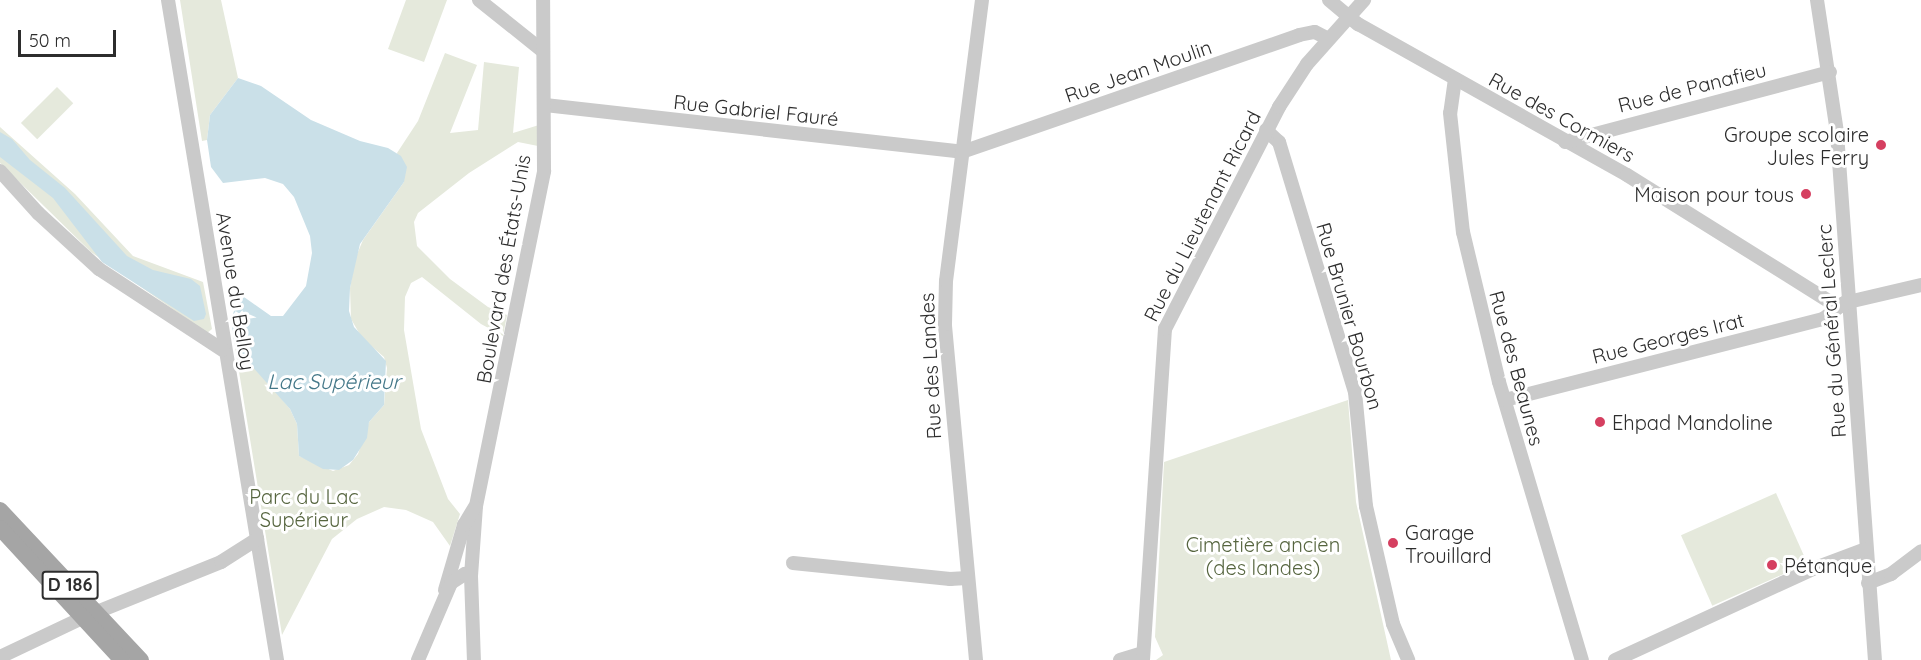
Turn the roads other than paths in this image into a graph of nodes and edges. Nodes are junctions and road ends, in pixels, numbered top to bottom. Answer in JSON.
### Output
{"nodes":[{"id":1,"x":168,"y":0,"type":"edge"},
{"id":2,"x":480,"y":0,"type":"edge"},
{"id":3,"x":543,"y":0,"type":"edge"},
{"id":4,"x":981,"y":0,"type":"edge"},
{"id":5,"x":1329,"y":0,"type":"edge"},
{"id":6,"x":1364,"y":0,"type":"edge"},
{"id":7,"x":1817,"y":0,"type":"edge"},
{"id":8,"x":1349,"y":15,"type":"junction"},
{"id":9,"x":1328,"y":38,"type":"junction"},
{"id":10,"x":543,"y":51,"type":"junction"},
{"id":11,"x":1830,"y":72,"type":"junction"},
{"id":12,"x":1455,"y":79,"type":"junction"},
{"id":13,"x":545,"y":105,"type":"junction"},
{"id":14,"x":1266,"y":130,"type":"junction"},
{"id":15,"x":1565,"y":142,"type":"junction"},
{"id":16,"x":962,"y":152,"type":"junction"},
{"id":17,"x":0,"y":171,"type":"edge"},
{"id":18,"x":1921,"y":285,"type":"edge"},
{"id":19,"x":1843,"y":304,"type":"junction"},
{"id":20,"x":223,"y":350,"type":"junction"},
{"id":21,"x":1504,"y":400,"type":"junction"},
{"id":22,"x":476,"y":506,"type":"junction"},
{"id":23,"x":0,"y":510,"type":"edge"},
{"id":24,"x":0,"y":528,"type":"edge"},
{"id":25,"x":257,"y":539,"type":"junction"},
{"id":26,"x":1866,"y":549,"type":"junction"},
{"id":27,"x":1921,"y":551,"type":"edge"},
{"id":28,"x":453,"y":557,"type":"junction"},
{"id":29,"x":793,"y":564,"type":"dead end"},
{"id":30,"x":468,"y":575,"type":"junction"},
{"id":31,"x":968,"y":578,"type":"junction"},
{"id":32,"x":1868,"y":583,"type":"junction"},
{"id":33,"x":443,"y":598,"type":"junction"},
{"id":34,"x":90,"y":616,"type":"junction"},
{"id":35,"x":1143,"y":656,"type":"edge"},
{"id":36,"x":0,"y":657,"type":"edge"},
{"id":37,"x":122,"y":660,"type":"edge"},
{"id":38,"x":141,"y":660,"type":"edge"},
{"id":39,"x":276,"y":660,"type":"edge"},
{"id":40,"x":418,"y":660,"type":"edge"},
{"id":41,"x":474,"y":660,"type":"edge"},
{"id":42,"x":976,"y":660,"type":"edge"},
{"id":43,"x":1120,"y":660,"type":"edge"},
{"id":44,"x":1408,"y":660,"type":"edge"},
{"id":45,"x":1582,"y":660,"type":"edge"},
{"id":46,"x":1615,"y":660,"type":"edge"},
{"id":47,"x":1875,"y":660,"type":"edge"}],
"edges":[{"from":1,"to":20,"type":"street","name":"Avenue du Belloy"},
{"from":2,"to":10,"type":"street"},
{"from":3,"to":10,"type":"street","name":"Boulevard des États-Unis"},
{"from":4,"to":16,"type":"street","name":"Rue des Landes"},
{"from":5,"to":8,"type":"street","name":"Rue des Cormiers"},
{"from":6,"to":8,"type":"street","name":"Rue du Lieutenant Ricard"},
{"from":7,"to":11,"type":"street","name":"Rue du Général Leclerc"},
{"from":8,"to":9,"type":"street","name":"Rue du Lieutenant Ricard"},
{"from":8,"to":12,"type":"street","name":"Rue des Cormiers"},
{"from":9,"to":14,"type":"street","name":"Rue du Lieutenant Ricard"},
{"from":9,"to":16,"type":"street","name":"Rue Jean Moulin"},
{"from":10,"to":13,"type":"street","name":"Boulevard des États-Unis"},
{"from":11,"to":15,"type":"street","name":"Rue de Panafieu"},
{"from":11,"to":19,"type":"street","name":"Rue du Général Leclerc"},
{"from":12,"to":15,"type":"street","name":"Rue des Cormiers"},
{"from":12,"to":21,"type":"street","name":"Rue des Beaunes"},
{"from":13,"to":16,"type":"street","name":"Rue Gabriel Fauré"},
{"from":13,"to":22,"type":"street","name":"Boulevard des États-Unis"},
{"from":14,"to":35,"type":"street","name":"Rue du Lieutenant Ricard"},
{"from":14,"to":44,"type":"street","name":"Rue Brunier Bourbon"},
{"from":15,"to":19,"type":"street","name":"Rue des Cormiers"},
{"from":16,"to":31,"type":"street","name":"Rue des Landes"},
{"from":17,"to":20,"type":"street"},
{"from":18,"to":19,"type":"street","name":"Rue Georges Irat"},
{"from":19,"to":21,"type":"street","name":"Rue Georges Irat"},
{"from":19,"to":26,"type":"street","name":"Rue du Général Leclerc"},
{"from":20,"to":25,"type":"street","name":"Avenue du Belloy"},
{"from":21,"to":45,"type":"street","name":"Rue des Beaunes"},
{"from":22,"to":28,"type":"street","name":"Boulevard des États-Unis"},
{"from":22,"to":30,"type":"street","name":"Boulevard des États-Unis"},
{"from":23,"to":34,"type":"main road","number":"D 186"},
{"from":24,"to":34,"type":"main road","number":"D 186"},
{"from":25,"to":34,"type":"street"},
{"from":25,"to":39,"type":"street","name":"Avenue du Belloy"},
{"from":26,"to":32,"type":"street","name":"Rue du Général Leclerc"},
{"from":26,"to":46,"type":"street"},
{"from":27,"to":32,"type":"street"},
{"from":28,"to":30,"type":"street"},
{"from":28,"to":33,"type":"street","name":"Boulevard des États-Unis"},
{"from":29,"to":31,"type":"street"},
{"from":30,"to":33,"type":"street","name":"Boulevard des États-Unis"},
{"from":30,"to":41,"type":"street"},
{"from":31,"to":42,"type":"street","name":"Rue des Landes"},
{"from":32,"to":47,"type":"street","name":"Rue du Général Leclerc"},
{"from":33,"to":40,"type":"street","name":"Boulevard des États-Unis"},
{"from":34,"to":36,"type":"street"},
{"from":34,"to":37,"type":"main road","number":"D 186"},
{"from":34,"to":38,"type":"main road","number":"D 186"},
{"from":35,"to":43,"type":"street"}]}
